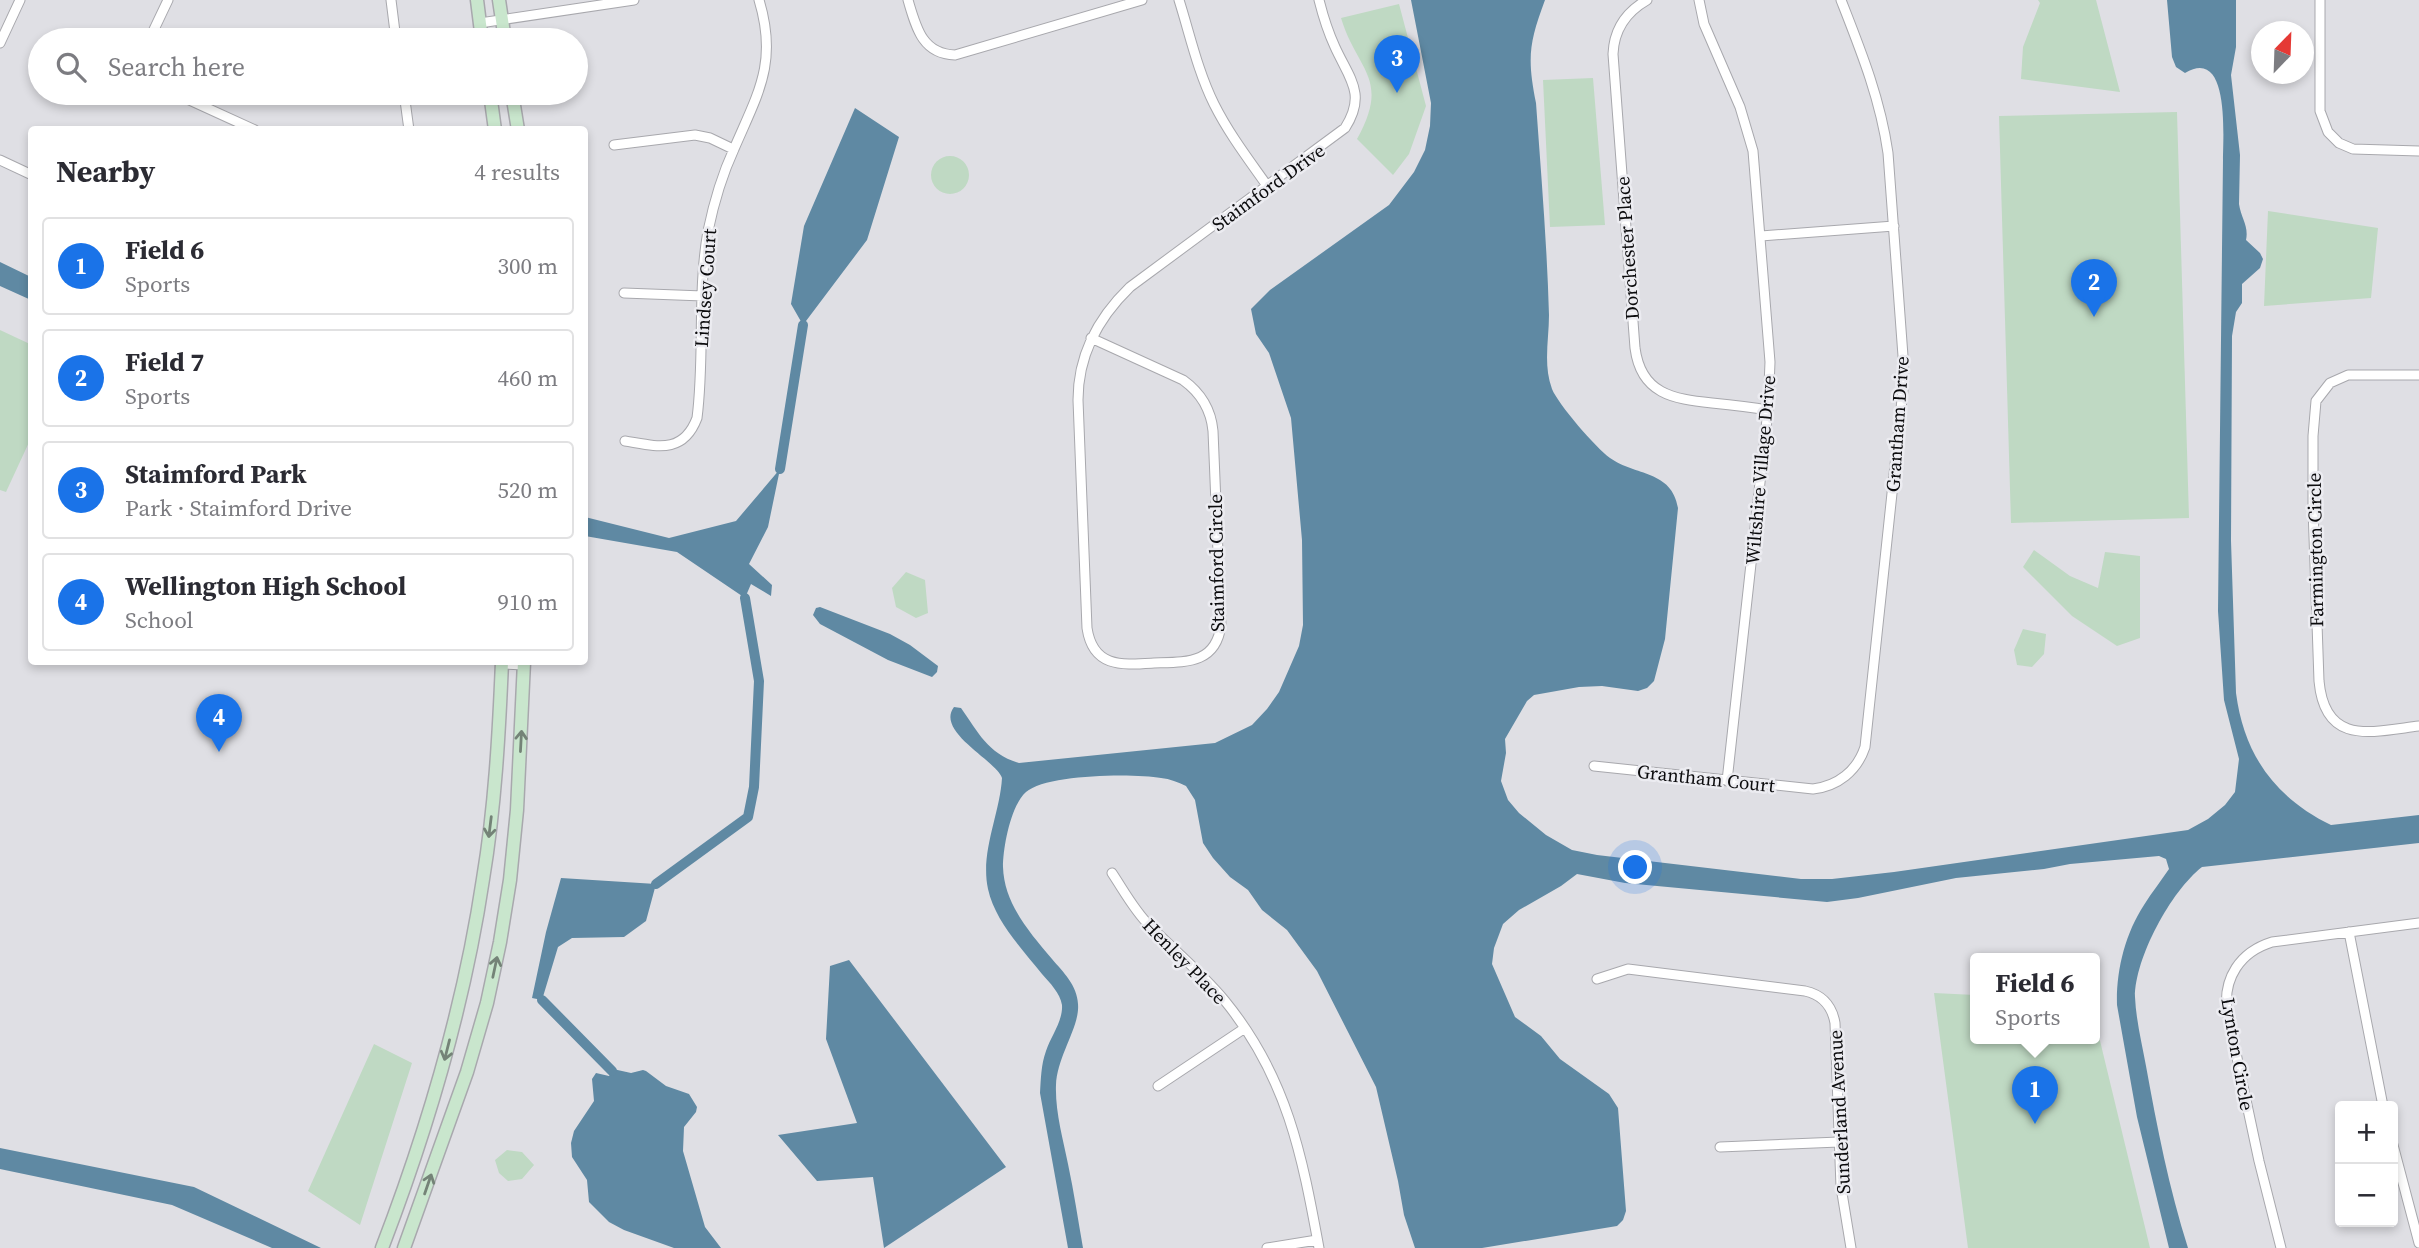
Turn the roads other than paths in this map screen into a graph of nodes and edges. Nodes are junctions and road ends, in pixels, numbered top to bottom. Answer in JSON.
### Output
{"nodes":[{"id":1,"x":20,"y":0,"type":"edge"},
{"id":2,"x":168,"y":0,"type":"edge"},
{"id":3,"x":391,"y":0,"type":"edge"},
{"id":4,"x":477,"y":0,"type":"edge"},
{"id":5,"x":499,"y":0,"type":"edge"},
{"id":6,"x":634,"y":0,"type":"edge"},
{"id":7,"x":759,"y":0,"type":"edge"},
{"id":8,"x":908,"y":0,"type":"edge"},
{"id":9,"x":1142,"y":0,"type":"edge"},
{"id":10,"x":1179,"y":0,"type":"edge"},
{"id":11,"x":1319,"y":0,"type":"edge"},
{"id":12,"x":1647,"y":0,"type":"edge"},
{"id":13,"x":1699,"y":0,"type":"edge"},
{"id":14,"x":1841,"y":0,"type":"edge"},
{"id":15,"x":2320,"y":0,"type":"edge"},
{"id":16,"x":584,"y":4,"type":"edge"},
{"id":17,"x":502,"y":19,"type":"junction"},
{"id":18,"x":480,"y":23,"type":"junction"},
{"id":19,"x":155,"y":28,"type":"edge"},
{"id":20,"x":394,"y":28,"type":"edge"},
{"id":21,"x":481,"y":28,"type":"edge"},
{"id":22,"x":503,"y":28,"type":"edge"},
{"id":23,"x":0,"y":43,"type":"edge"},
{"id":24,"x":200,"y":105,"type":"edge"},
{"id":25,"x":406,"y":105,"type":"edge"},
{"id":26,"x":492,"y":105,"type":"edge"},
{"id":27,"x":514,"y":105,"type":"edge"},
{"id":28,"x":246,"y":126,"type":"edge"},
{"id":29,"x":408,"y":126,"type":"edge"},
{"id":30,"x":494,"y":126,"type":"edge"},
{"id":31,"x":517,"y":126,"type":"edge"},
{"id":32,"x":614,"y":145,"type":"dead end"},
{"id":33,"x":733,"y":149,"type":"junction"},
{"id":34,"x":2419,"y":151,"type":"edge"},
{"id":35,"x":0,"y":160,"type":"edge"},
{"id":36,"x":28,"y":172,"type":"edge"},
{"id":37,"x":1268,"y":187,"type":"junction"},
{"id":38,"x":1894,"y":226,"type":"junction"},
{"id":39,"x":1761,"y":236,"type":"junction"},
{"id":40,"x":624,"y":293,"type":"dead end"},
{"id":41,"x":702,"y":296,"type":"junction"},
{"id":42,"x":1091,"y":338,"type":"junction"},
{"id":43,"x":2419,"y":375,"type":"edge"},
{"id":44,"x":1768,"y":410,"type":"junction"},
{"id":45,"x":625,"y":442,"type":"dead end"},
{"id":46,"x":502,"y":665,"type":"edge"},
{"id":47,"x":524,"y":665,"type":"edge"},
{"id":48,"x":2419,"y":726,"type":"edge"},
{"id":49,"x":1594,"y":766,"type":"dead end"},
{"id":50,"x":1727,"y":781,"type":"junction"},
{"id":51,"x":1818,"y":789,"type":"joint"},
{"id":52,"x":1112,"y":873,"type":"dead end"},
{"id":53,"x":2419,"y":923,"type":"edge"},
{"id":54,"x":2349,"y":932,"type":"junction"},
{"id":55,"x":1597,"y":979,"type":"dead end"},
{"id":56,"x":1245,"y":1028,"type":"junction"},
{"id":57,"x":1158,"y":1086,"type":"dead end"},
{"id":58,"x":2382,"y":1101,"type":"edge"},
{"id":59,"x":1839,"y":1142,"type":"junction"},
{"id":60,"x":1720,"y":1147,"type":"dead end"},
{"id":61,"x":2398,"y":1164,"type":"edge"},
{"id":62,"x":2419,"y":1243,"type":"edge"},
{"id":63,"x":1318,"y":1244,"type":"edge"},
{"id":64,"x":382,"y":1248,"type":"edge"},
{"id":65,"x":404,"y":1248,"type":"edge"},
{"id":66,"x":1267,"y":1248,"type":"edge"},
{"id":67,"x":1851,"y":1248,"type":"edge"},
{"id":68,"x":2281,"y":1248,"type":"edge"}],
"edges":[{"from":1,"to":23,"type":"street"},
{"from":2,"to":19,"type":"street"},
{"from":3,"to":20,"type":"street"},
{"from":4,"to":18,"type":"street"},
{"from":5,"to":17,"type":"street"},
{"from":6,"to":16,"type":"street"},
{"from":7,"to":33,"type":"street","name":"Lindsey Court"},
{"from":8,"to":9,"type":"street"},
{"from":10,"to":37,"type":"street"},
{"from":11,"to":37,"type":"street","name":"Staimford Drive"},
{"from":12,"to":44,"type":"street","name":"Dorchester Place"},
{"from":13,"to":39,"type":"street","name":"Wiltshire Village Drive"},
{"from":14,"to":38,"type":"street","name":"Grantham Drive"},
{"from":15,"to":34,"type":"street"},
{"from":16,"to":17,"type":"street"},
{"from":17,"to":18,"type":"street"},
{"from":17,"to":22,"type":"street"},
{"from":18,"to":21,"type":"street"},
{"from":24,"to":28,"type":"street"},
{"from":25,"to":29,"type":"street"},
{"from":26,"to":30,"type":"street"},
{"from":27,"to":31,"type":"street"},
{"from":32,"to":33,"type":"street"},
{"from":33,"to":41,"type":"street","name":"Lindsey Court"},
{"from":35,"to":36,"type":"street"},
{"from":37,"to":42,"type":"street","name":"Staimford Drive"},
{"from":38,"to":39,"type":"street"},
{"from":38,"to":51,"type":"street","name":"Grantham Drive"},
{"from":39,"to":44,"type":"street","name":"Wiltshire Village Drive"},
{"from":40,"to":41,"type":"street"},
{"from":41,"to":45,"type":"street","name":"Lindsey Court"},
{"from":42,"to":42,"type":"street","name":"Staimford Circle"},
{"from":43,"to":48,"type":"street","name":"Farmington Circle"},
{"from":44,"to":50,"type":"street","name":"Wiltshire Village Drive"},
{"from":46,"to":64,"type":"street","one_way":true},
{"from":65,"to":47,"type":"street","one_way":true},
{"from":49,"to":50,"type":"street","name":"Grantham Court"},
{"from":50,"to":51,"type":"street","name":"Grantham Court"},
{"from":52,"to":56,"type":"street","name":"Henley Place"},
{"from":53,"to":54,"type":"street","name":"Lynton Circle"},
{"from":54,"to":58,"type":"street"},
{"from":54,"to":68,"type":"street","name":"Lynton Circle"},
{"from":55,"to":59,"type":"street","name":"Sunderland Avenue"},
{"from":56,"to":57,"type":"street"},
{"from":56,"to":63,"type":"street","name":"Henley Place"},
{"from":59,"to":60,"type":"street"},
{"from":59,"to":67,"type":"street","name":"Sunderland Avenue"},
{"from":61,"to":62,"type":"street"},
{"from":63,"to":66,"type":"street"}]}
